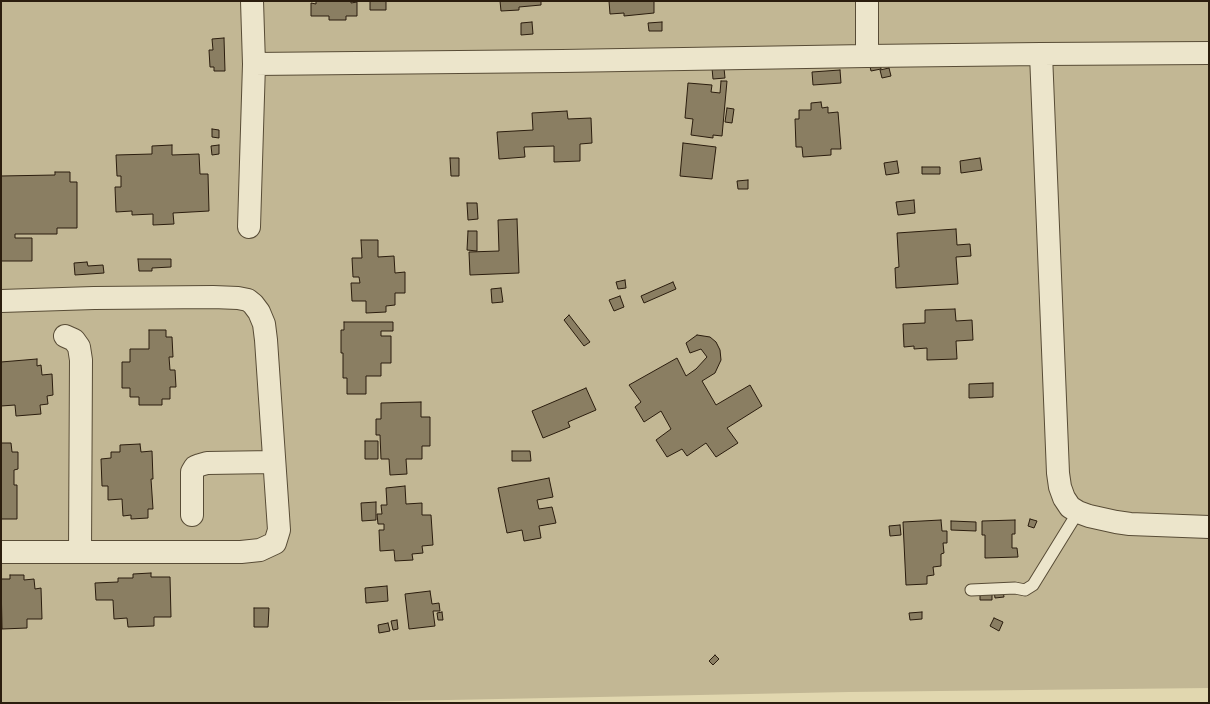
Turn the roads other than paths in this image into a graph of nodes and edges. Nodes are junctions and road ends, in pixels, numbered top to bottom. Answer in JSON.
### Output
{"nodes":[{"id":1,"x":252,"y":1,"type":"edge"},
{"id":2,"x":867,"y":1,"type":"edge"},
{"id":3,"x":1209,"y":53,"type":"edge"},
{"id":4,"x":1041,"y":54,"type":"junction"},
{"id":5,"x":867,"y":56,"type":"junction"},
{"id":6,"x":254,"y":64,"type":"junction"},
{"id":7,"x":249,"y":227,"type":"dead end"},
{"id":8,"x":1,"y":301,"type":"edge"},
{"id":9,"x":65,"y":336,"type":"dead end"},
{"id":10,"x":274,"y":462,"type":"junction"},
{"id":11,"x":1078,"y":512,"type":"junction"},
{"id":12,"x":192,"y":516,"type":"dead end"},
{"id":13,"x":1209,"y":527,"type":"edge"},
{"id":14,"x":1,"y":552,"type":"edge"},
{"id":15,"x":80,"y":552,"type":"junction"},
{"id":16,"x":971,"y":590,"type":"dead end"}],
"edges":[{"from":1,"to":6,"type":"street"},
{"from":2,"to":5,"type":"street"},
{"from":3,"to":4,"type":"street"},
{"from":4,"to":5,"type":"street"},
{"from":4,"to":11,"type":"street"},
{"from":5,"to":6,"type":"street"},
{"from":6,"to":7,"type":"street"},
{"from":8,"to":10,"type":"street"},
{"from":9,"to":15,"type":"street"},
{"from":10,"to":12,"type":"street"},
{"from":10,"to":15,"type":"street"},
{"from":11,"to":13,"type":"street"},
{"from":11,"to":16,"type":"lane"},
{"from":14,"to":15,"type":"street"}]}
